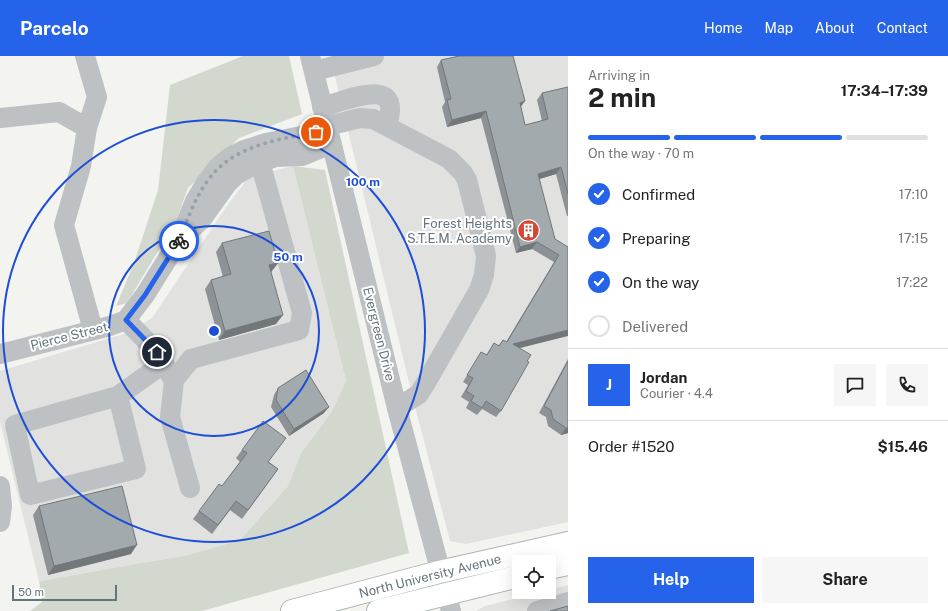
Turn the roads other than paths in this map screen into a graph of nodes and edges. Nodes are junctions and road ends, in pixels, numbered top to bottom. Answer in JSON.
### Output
{"nodes":[{"id":1,"x":85,"y":56,"type":"edge"},
{"id":2,"x":374,"y":56,"type":"edge"},
{"id":3,"x":316,"y":81,"type":"edge"},
{"id":4,"x":0,"y":118,"type":"edge"},
{"id":5,"x":387,"y":125,"type":"junction"},
{"id":6,"x":87,"y":128,"type":"junction"},
{"id":7,"x":329,"y":133,"type":"junction"},
{"id":8,"x":289,"y":137,"type":"junction"},
{"id":9,"x":302,"y":156,"type":"junction"},
{"id":10,"x":260,"y":162,"type":"junction"},
{"id":11,"x":339,"y":174,"type":"junction"},
{"id":12,"x":178,"y":242,"type":"junction"},
{"id":13,"x":126,"y":320,"type":"junction"},
{"id":14,"x":93,"y":330,"type":"junction"},
{"id":15,"x":0,"y":354,"type":"edge"},
{"id":16,"x":169,"y":372,"type":"junction"},
{"id":17,"x":118,"y":396,"type":"junction"},
{"id":18,"x":398,"y":408,"type":"junction"},
{"id":19,"x":28,"y":486,"type":"junction"},
{"id":20,"x":190,"y":488,"type":"dead end"},
{"id":21,"x":0,"y":489,"type":"edge"},
{"id":22,"x":0,"y":522,"type":"edge"},
{"id":23,"x":568,"y":543,"type":"edge"},
{"id":24,"x":568,"y":564,"type":"edge"},
{"id":25,"x":556,"y":567,"type":"edge"},
{"id":26,"x":440,"y":572,"type":"junction"},
{"id":27,"x":512,"y":579,"type":"edge"},
{"id":28,"x":568,"y":602,"type":"edge"},
{"id":29,"x":449,"y":603,"type":"edge"},
{"id":30,"x":292,"y":611,"type":"edge"},
{"id":31,"x":378,"y":611,"type":"edge"},
{"id":32,"x":538,"y":611,"type":"edge"}],
"edges":[{"from":1,"to":6,"type":"street"},
{"from":2,"to":3,"type":"street"},
{"from":3,"to":5,"type":"street"},
{"from":3,"to":7,"type":"street","name":"Evergreen Drive"},
{"from":3,"to":8,"type":"street"},
{"from":4,"to":6,"type":"street"},
{"from":5,"to":7,"type":"street"},
{"from":5,"to":18,"type":"street"},
{"from":6,"to":14,"type":"street"},
{"from":7,"to":8,"type":"street","name":"Pierce Street"},
{"from":7,"to":9,"type":"street"},
{"from":7,"to":11,"type":"street","name":"Evergreen Drive"},
{"from":8,"to":12,"type":"street","name":"Pierce Street"},
{"from":9,"to":10,"type":"street"},
{"from":9,"to":11,"type":"street"},
{"from":10,"to":12,"type":"street"},
{"from":10,"to":16,"type":"street"},
{"from":11,"to":18,"type":"street","name":"Evergreen Drive"},
{"from":12,"to":13,"type":"street","name":"Pierce Street"},
{"from":13,"to":14,"type":"street","name":"Pierce Street"},
{"from":13,"to":16,"type":"street"},
{"from":14,"to":15,"type":"street","name":"Pierce Street"},
{"from":16,"to":17,"type":"street"},
{"from":16,"to":20,"type":"street"},
{"from":17,"to":19,"type":"street"},
{"from":17,"to":19,"type":"street"},
{"from":18,"to":26,"type":"street","name":"Evergreen Drive"},
{"from":19,"to":21,"type":"street"},
{"from":21,"to":22,"type":"street"},
{"from":23,"to":26,"type":"main road","name":"North University Avenue"},
{"from":24,"to":25,"type":"main road"},
{"from":26,"to":29,"type":"street","name":"Evergreen Drive"},
{"from":26,"to":30,"type":"main road","name":"North University Avenue"},
{"from":27,"to":29,"type":"main road","name":"North University Avenue"},
{"from":28,"to":32,"type":"street"},
{"from":29,"to":31,"type":"main road","name":"North University Avenue"}]}
